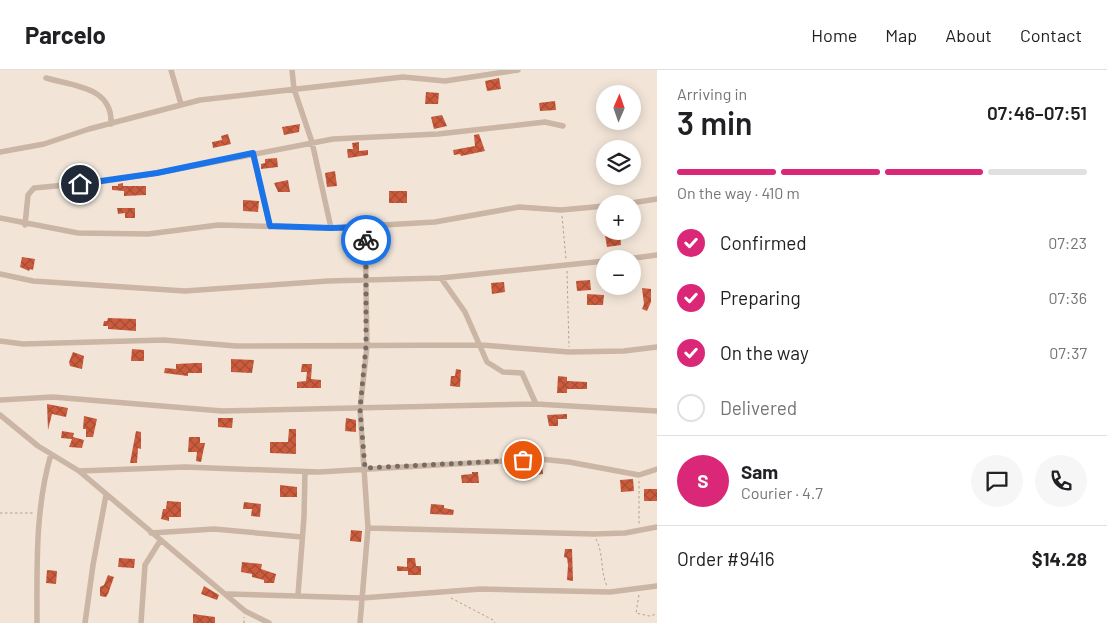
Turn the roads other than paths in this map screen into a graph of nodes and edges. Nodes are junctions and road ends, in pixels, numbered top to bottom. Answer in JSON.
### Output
{"nodes":[{"id":1,"x":172,"y":70,"type":"edge"},
{"id":2,"x":292,"y":70,"type":"edge"},
{"id":3,"x":518,"y":70,"type":"edge"},
{"id":4,"x":46,"y":78,"type":"dead end"},
{"id":5,"x":294,"y":89,"type":"junction"},
{"id":6,"x":181,"y":104,"type":"junction"},
{"id":7,"x":111,"y":124,"type":"junction"},
{"id":8,"x":563,"y":126,"type":"dead end"},
{"id":9,"x":312,"y":142,"type":"junction"},
{"id":10,"x":0,"y":152,"type":"edge"},
{"id":11,"x":253,"y":153,"type":"junction"},
{"id":12,"x":657,"y":199,"type":"edge"},
{"id":13,"x":641,"y":202,"type":"edge"},
{"id":14,"x":596,"y":207,"type":"edge"},
{"id":15,"x":0,"y":218,"type":"edge"},
{"id":16,"x":25,"y":225,"type":"junction"},
{"id":17,"x":270,"y":226,"type":"junction"},
{"id":18,"x":365,"y":227,"type":"junction"},
{"id":19,"x":331,"y":228,"type":"junction"},
{"id":20,"x":657,"y":255,"type":"edge"},
{"id":21,"x":641,"y":257,"type":"edge"},
{"id":22,"x":596,"y":262,"type":"edge"},
{"id":23,"x":0,"y":274,"type":"edge"},
{"id":24,"x":441,"y":278,"type":"junction"},
{"id":25,"x":367,"y":280,"type":"junction"},
{"id":26,"x":0,"y":341,"type":"edge"},
{"id":27,"x":366,"y":346,"type":"junction"},
{"id":28,"x":481,"y":346,"type":"junction"},
{"id":29,"x":657,"y":347,"type":"edge"},
{"id":30,"x":0,"y":400,"type":"edge"},
{"id":31,"x":536,"y":404,"type":"junction"},
{"id":32,"x":360,"y":409,"type":"junction"},
{"id":33,"x":657,"y":411,"type":"edge"},
{"id":34,"x":0,"y":415,"type":"edge"},
{"id":35,"x":51,"y":454,"type":"junction"},
{"id":36,"x":365,"y":468,"type":"junction"},
{"id":37,"x":657,"y":469,"type":"edge"},
{"id":38,"x":79,"y":471,"type":"junction"},
{"id":39,"x":305,"y":472,"type":"junction"},
{"id":40,"x":106,"y":496,"type":"junction"},
{"id":41,"x":368,"y":528,"type":"junction"},
{"id":42,"x":657,"y":528,"type":"edge"},
{"id":43,"x":151,"y":533,"type":"junction"},
{"id":44,"x":302,"y":537,"type":"junction"},
{"id":45,"x":160,"y":541,"type":"junction"},
{"id":46,"x":657,"y":586,"type":"edge"},
{"id":47,"x":227,"y":594,"type":"junction"},
{"id":48,"x":298,"y":596,"type":"junction"},
{"id":49,"x":362,"y":598,"type":"junction"},
{"id":50,"x":37,"y":623,"type":"edge"},
{"id":51,"x":85,"y":623,"type":"edge"},
{"id":52,"x":141,"y":623,"type":"edge"},
{"id":53,"x":269,"y":623,"type":"edge"},
{"id":54,"x":360,"y":623,"type":"edge"}],
"edges":[{"from":1,"to":6,"type":"street"},
{"from":2,"to":5,"type":"street"},
{"from":3,"to":5,"type":"street"},
{"from":4,"to":7,"type":"street"},
{"from":5,"to":6,"type":"street"},
{"from":5,"to":9,"type":"street"},
{"from":6,"to":7,"type":"street"},
{"from":7,"to":10,"type":"street"},
{"from":8,"to":9,"type":"street"},
{"from":9,"to":11,"type":"street"},
{"from":9,"to":19,"type":"street"},
{"from":11,"to":16,"type":"street"},
{"from":11,"to":17,"type":"street"},
{"from":12,"to":13,"type":"street"},
{"from":14,"to":18,"type":"street"},
{"from":15,"to":16,"type":"street"},
{"from":16,"to":17,"type":"street"},
{"from":17,"to":19,"type":"street"},
{"from":18,"to":19,"type":"street"},
{"from":18,"to":25,"type":"street"},
{"from":20,"to":21,"type":"street"},
{"from":22,"to":24,"type":"street"},
{"from":23,"to":25,"type":"street"},
{"from":24,"to":25,"type":"street"},
{"from":24,"to":28,"type":"street"},
{"from":25,"to":27,"type":"street"},
{"from":26,"to":27,"type":"street"},
{"from":27,"to":28,"type":"street"},
{"from":27,"to":32,"type":"street"},
{"from":28,"to":29,"type":"street"},
{"from":28,"to":31,"type":"street"},
{"from":30,"to":32,"type":"street"},
{"from":31,"to":32,"type":"street"},
{"from":31,"to":33,"type":"street"},
{"from":32,"to":36,"type":"street"},
{"from":34,"to":35,"type":"street"},
{"from":35,"to":38,"type":"street"},
{"from":35,"to":50,"type":"street"},
{"from":36,"to":37,"type":"street"},
{"from":36,"to":39,"type":"street"},
{"from":36,"to":41,"type":"street"},
{"from":38,"to":39,"type":"street"},
{"from":38,"to":40,"type":"street"},
{"from":39,"to":44,"type":"street"},
{"from":40,"to":43,"type":"street"},
{"from":40,"to":51,"type":"street"},
{"from":41,"to":42,"type":"street"},
{"from":41,"to":49,"type":"street"},
{"from":43,"to":44,"type":"street"},
{"from":43,"to":45,"type":"street"},
{"from":44,"to":48,"type":"street"},
{"from":45,"to":47,"type":"street"},
{"from":45,"to":52,"type":"street"},
{"from":46,"to":49,"type":"street"},
{"from":47,"to":48,"type":"street"},
{"from":47,"to":53,"type":"street"},
{"from":48,"to":49,"type":"street"},
{"from":49,"to":54,"type":"street"}]}
